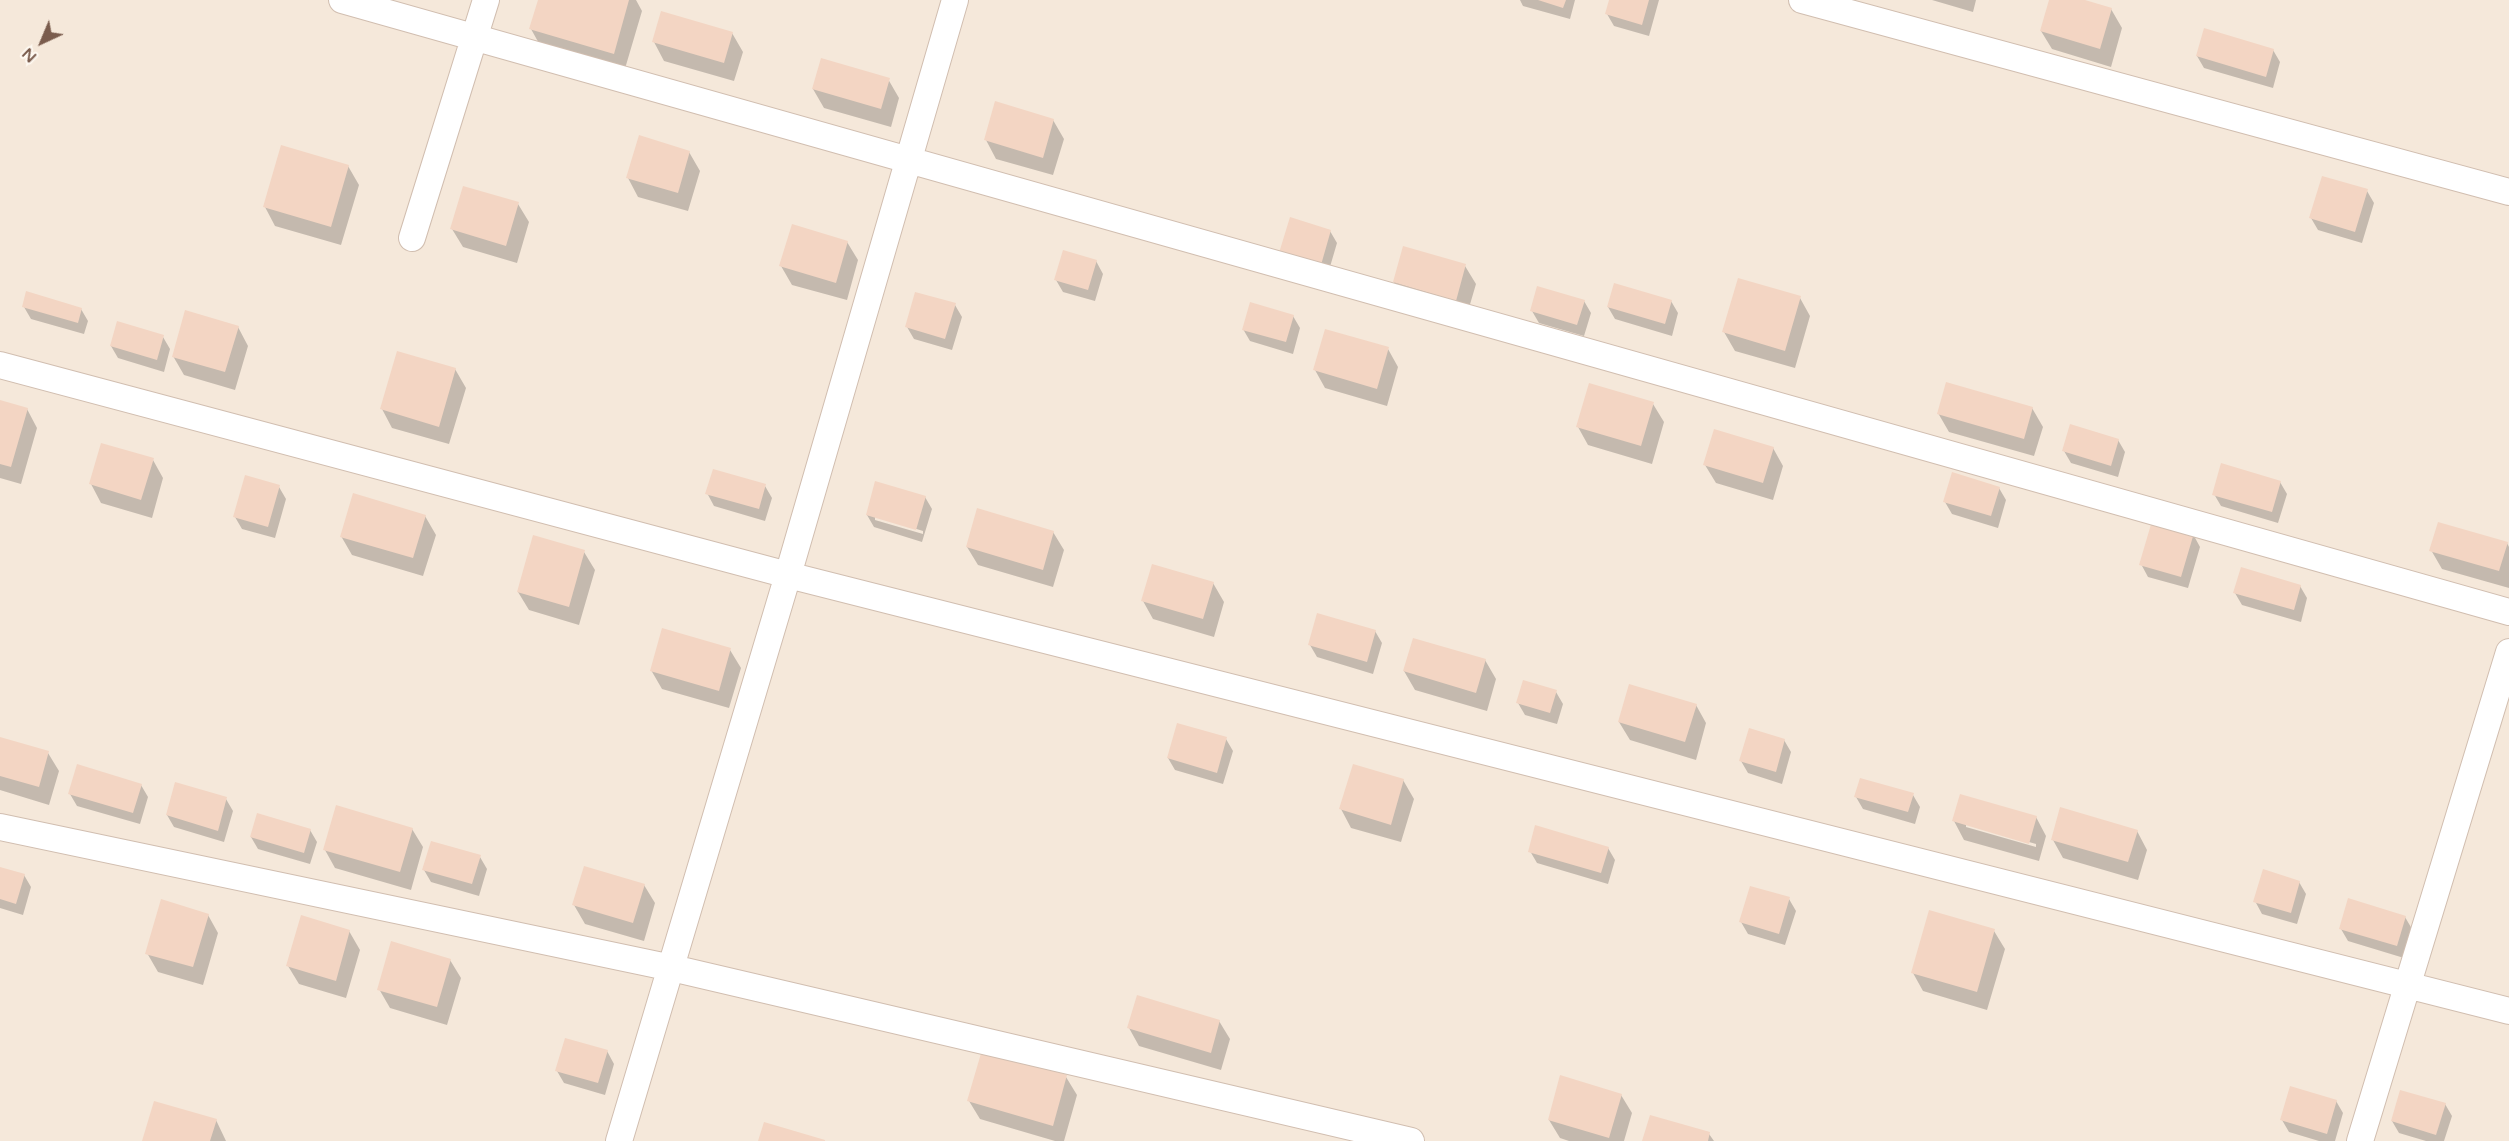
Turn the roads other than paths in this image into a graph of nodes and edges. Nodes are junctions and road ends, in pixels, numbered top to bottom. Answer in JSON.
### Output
{"nodes":[{"id":1,"x":342,"y":0,"type":"edge"},
{"id":2,"x":486,"y":0,"type":"edge"},
{"id":3,"x":955,"y":0,"type":"edge"},
{"id":4,"x":1802,"y":0,"type":"edge"},
{"id":5,"x":476,"y":38,"type":"junction"},
{"id":6,"x":910,"y":160,"type":"junction"},
{"id":7,"x":2509,"y":192,"type":"edge"},
{"id":8,"x":412,"y":238,"type":"dead end"},
{"id":9,"x":0,"y":365,"type":"edge"},
{"id":10,"x":788,"y":575,"type":"junction"},
{"id":11,"x":2509,"y":612,"type":"edge"},
{"id":12,"x":2509,"y":652,"type":"edge"},
{"id":13,"x":0,"y":827,"type":"edge"},
{"id":14,"x":672,"y":968,"type":"junction"},
{"id":15,"x":2408,"y":984,"type":"junction"},
{"id":16,"x":2509,"y":1011,"type":"edge"},
{"id":17,"x":619,"y":1141,"type":"edge"},
{"id":18,"x":1411,"y":1141,"type":"edge"},
{"id":19,"x":2360,"y":1141,"type":"edge"}],
"edges":[{"from":1,"to":5,"type":"street"},
{"from":2,"to":5,"type":"street"},
{"from":3,"to":6,"type":"street"},
{"from":4,"to":7,"type":"street"},
{"from":5,"to":6,"type":"street"},
{"from":5,"to":8,"type":"street"},
{"from":6,"to":10,"type":"street"},
{"from":6,"to":11,"type":"street"},
{"from":9,"to":10,"type":"street"},
{"from":10,"to":14,"type":"street"},
{"from":10,"to":15,"type":"street"},
{"from":12,"to":15,"type":"street"},
{"from":13,"to":14,"type":"street"},
{"from":14,"to":17,"type":"street"},
{"from":14,"to":18,"type":"street"},
{"from":15,"to":16,"type":"street"},
{"from":15,"to":19,"type":"street"}]}
